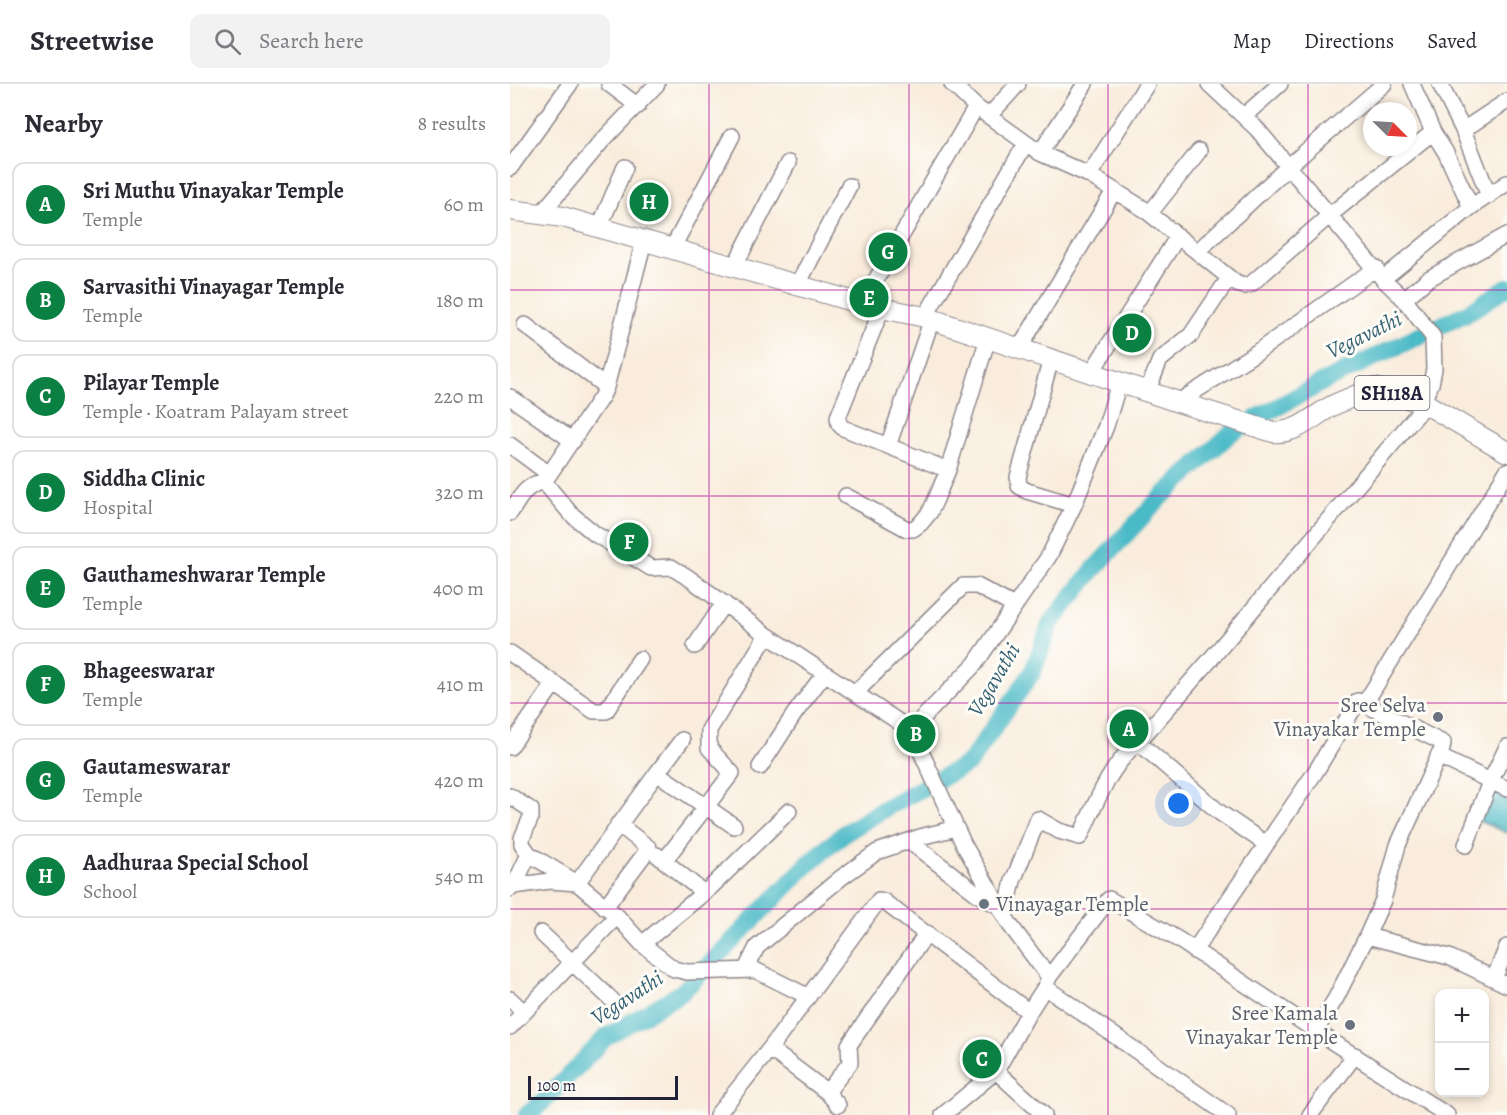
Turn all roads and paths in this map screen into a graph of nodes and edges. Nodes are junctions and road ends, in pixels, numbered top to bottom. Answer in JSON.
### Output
{"nodes":[{"id":1,"x":570,"y":84,"type":"edge"},
{"id":2,"x":609,"y":84,"type":"edge"},
{"id":3,"x":657,"y":84,"type":"edge"},
{"id":4,"x":952,"y":84,"type":"edge"},
{"id":5,"x":1018,"y":84,"type":"edge"},
{"id":6,"x":1085,"y":84,"type":"edge"},
{"id":7,"x":1147,"y":84,"type":"edge"},
{"id":8,"x":1209,"y":84,"type":"edge"},
{"id":9,"x":1280,"y":84,"type":"edge"},
{"id":10,"x":1384,"y":84,"type":"edge"},
{"id":11,"x":1412,"y":84,"type":"edge"},
{"id":12,"x":1440,"y":84,"type":"edge"},
{"id":13,"x":1507,"y":101,"type":"edge"},
{"id":14,"x":638,"y":106,"type":"junction"},
{"id":15,"x":982,"y":111,"type":"junction"},
{"id":16,"x":1244,"y":116,"type":"junction"},
{"id":17,"x":1463,"y":130,"type":"junction"},
{"id":18,"x":1433,"y":132,"type":"junction"},
{"id":19,"x":732,"y":136,"type":"dead end"},
{"id":20,"x":1026,"y":143,"type":"junction"},
{"id":21,"x":1199,"y":151,"type":"dead end"},
{"id":22,"x":1040,"y":153,"type":"junction"},
{"id":23,"x":788,"y":163,"type":"dead end"},
{"id":24,"x":1288,"y":166,"type":"junction"},
{"id":25,"x":625,"y":167,"type":"dead end"},
{"id":26,"x":510,"y":168,"type":"edge"},
{"id":27,"x":1089,"y":176,"type":"junction"},
{"id":28,"x":1507,"y":183,"type":"edge"},
{"id":29,"x":849,"y":186,"type":"dead end"},
{"id":30,"x":1114,"y":191,"type":"junction"},
{"id":31,"x":1489,"y":196,"type":"junction"},
{"id":32,"x":1471,"y":207,"type":"junction"},
{"id":33,"x":510,"y":210,"type":"edge"},
{"id":34,"x":1150,"y":213,"type":"junction"},
{"id":35,"x":541,"y":214,"type":"junction"},
{"id":36,"x":1330,"y":215,"type":"junction"},
{"id":37,"x":599,"y":228,"type":"junction"},
{"id":38,"x":1507,"y":235,"type":"edge"},
{"id":39,"x":1178,"y":236,"type":"junction"},
{"id":40,"x":644,"y":241,"type":"junction"},
{"id":41,"x":672,"y":249,"type":"junction"},
{"id":42,"x":1198,"y":251,"type":"junction"},
{"id":43,"x":734,"y":267,"type":"junction"},
{"id":44,"x":1380,"y":273,"type":"junction"},
{"id":45,"x":1229,"y":278,"type":"junction"},
{"id":46,"x":797,"y":286,"type":"junction"},
{"id":47,"x":1406,"y":303,"type":"junction"},
{"id":48,"x":862,"y":304,"type":"junction"},
{"id":49,"x":882,"y":308,"type":"junction"},
{"id":50,"x":929,"y":318,"type":"junction"},
{"id":51,"x":525,"y":325,"type":"dead end"},
{"id":52,"x":988,"y":338,"type":"junction"},
{"id":53,"x":1019,"y":349,"type":"junction"},
{"id":54,"x":1051,"y":359,"type":"junction"},
{"id":55,"x":1091,"y":373,"type":"junction"},
{"id":56,"x":1119,"y":382,"type":"junction"},
{"id":57,"x":606,"y":387,"type":"junction"},
{"id":58,"x":1147,"y":392,"type":"junction"},
{"id":59,"x":510,"y":397,"type":"edge"},
{"id":60,"x":1178,"y":402,"type":"junction"},
{"id":61,"x":1424,"y":404,"type":"junction"},
{"id":62,"x":573,"y":441,"type":"junction"},
{"id":63,"x":510,"y":445,"type":"edge"},
{"id":64,"x":888,"y":446,"type":"junction"},
{"id":65,"x":1507,"y":452,"type":"edge"},
{"id":66,"x":948,"y":470,"type":"junction"},
{"id":67,"x":1507,"y":471,"type":"edge"},
{"id":68,"x":547,"y":478,"type":"junction"},
{"id":69,"x":515,"y":495,"type":"edge"},
{"id":70,"x":846,"y":496,"type":"dead end"},
{"id":71,"x":1074,"y":505,"type":"junction"},
{"id":72,"x":510,"y":513,"type":"edge"},
{"id":73,"x":724,"y":603,"type":"junction"},
{"id":74,"x":1014,"y":606,"type":"junction"},
{"id":75,"x":767,"y":635,"type":"junction"},
{"id":76,"x":695,"y":646,"type":"dead end"},
{"id":77,"x":510,"y":653,"type":"edge"},
{"id":78,"x":640,"y":659,"type":"dead end"},
{"id":79,"x":825,"y":673,"type":"junction"},
{"id":80,"x":554,"y":684,"type":"junction"},
{"id":81,"x":855,"y":693,"type":"junction"},
{"id":82,"x":1364,"y":704,"type":"junction"},
{"id":83,"x":911,"y":730,"type":"junction"},
{"id":84,"x":682,"y":740,"type":"dead end"},
{"id":85,"x":1138,"y":742,"type":"junction"},
{"id":86,"x":510,"y":747,"type":"edge"},
{"id":87,"x":1507,"y":747,"type":"edge"},
{"id":88,"x":1438,"y":756,"type":"junction"},
{"id":89,"x":760,"y":767,"type":"dead end"},
{"id":90,"x":657,"y":772,"type":"junction"},
{"id":91,"x":1490,"y":782,"type":"junction"},
{"id":92,"x":1507,"y":789,"type":"edge"},
{"id":93,"x":510,"y":796,"type":"edge"},
{"id":94,"x":706,"y":808,"type":"junction"},
{"id":95,"x":789,"y":811,"type":"dead end"},
{"id":96,"x":618,"y":824,"type":"junction"},
{"id":97,"x":734,"y":826,"type":"dead end"},
{"id":98,"x":956,"y":828,"type":"junction"},
{"id":99,"x":909,"y":841,"type":"junction"},
{"id":100,"x":1266,"y":844,"type":"junction"},
{"id":101,"x":1466,"y":845,"type":"dead end"},
{"id":102,"x":649,"y":848,"type":"junction"},
{"id":103,"x":529,"y":854,"type":"junction"},
{"id":104,"x":664,"y":861,"type":"junction"},
{"id":105,"x":577,"y":883,"type":"junction"},
{"id":106,"x":511,"y":884,"type":"edge"},
{"id":107,"x":704,"y":893,"type":"junction"},
{"id":108,"x":1003,"y":911,"type":"junction"},
{"id":109,"x":611,"y":912,"type":"junction"},
{"id":110,"x":541,"y":933,"type":"dead end"},
{"id":111,"x":927,"y":933,"type":"junction"},
{"id":112,"x":1367,"y":936,"type":"junction"},
{"id":113,"x":642,"y":944,"type":"junction"},
{"id":114,"x":1507,"y":947,"type":"edge"},
{"id":115,"x":1194,"y":951,"type":"junction"},
{"id":116,"x":572,"y":963,"type":"junction"},
{"id":117,"x":746,"y":969,"type":"junction"},
{"id":118,"x":1047,"y":982,"type":"junction"},
{"id":119,"x":1500,"y":982,"type":"edge"},
{"id":120,"x":807,"y":996,"type":"junction"},
{"id":121,"x":510,"y":999,"type":"edge"},
{"id":122,"x":612,"y":1000,"type":"dead end"},
{"id":123,"x":524,"y":1012,"type":"junction"},
{"id":124,"x":1029,"y":1012,"type":"junction"},
{"id":125,"x":510,"y":1027,"type":"edge"},
{"id":126,"x":1316,"y":1030,"type":"junction"},
{"id":127,"x":770,"y":1049,"type":"junction"},
{"id":128,"x":1355,"y":1055,"type":"junction"},
{"id":129,"x":996,"y":1071,"type":"junction"},
{"id":130,"x":827,"y":1092,"type":"junction"},
{"id":131,"x":838,"y":1105,"type":"dead end"},
{"id":132,"x":717,"y":1115,"type":"edge"},
{"id":133,"x":943,"y":1115,"type":"edge"},
{"id":134,"x":1044,"y":1115,"type":"edge"},
{"id":135,"x":1228,"y":1115,"type":"edge"},
{"id":136,"x":1310,"y":1115,"type":"edge"},
{"id":137,"x":1447,"y":1115,"type":"edge"}],
"edges":[{"from":1,"to":26,"type":"street"},
{"from":2,"to":14,"type":"street"},
{"from":3,"to":14,"type":"street"},
{"from":4,"to":15,"type":"street"},
{"from":5,"to":15,"type":"street"},
{"from":6,"to":22,"type":"street"},
{"from":7,"to":27,"type":"street"},
{"from":8,"to":16,"type":"street"},
{"from":9,"to":16,"type":"street"},
{"from":10,"to":24,"type":"street"},
{"from":11,"to":18,"type":"street"},
{"from":12,"to":17,"type":"street"},
{"from":13,"to":17,"type":"street"},
{"from":14,"to":35,"type":"street"},
{"from":15,"to":20,"type":"street"},
{"from":15,"to":48,"type":"street"},
{"from":16,"to":24,"type":"street"},
{"from":17,"to":31,"type":"street"},
{"from":18,"to":32,"type":"street"},
{"from":18,"to":36,"type":"street"},
{"from":19,"to":41,"type":"street"},
{"from":20,"to":22,"type":"street"},
{"from":20,"to":50,"type":"street"},
{"from":21,"to":34,"type":"street"},
{"from":22,"to":27,"type":"street"},
{"from":23,"to":43,"type":"street"},
{"from":24,"to":36,"type":"street"},
{"from":24,"to":42,"type":"street"},
{"from":25,"to":37,"type":"street"},
{"from":27,"to":30,"type":"street"},
{"from":28,"to":31,"type":"street"},
{"from":29,"to":46,"type":"street"},
{"from":30,"to":34,"type":"street"},
{"from":30,"to":53,"type":"street"},
{"from":31,"to":32,"type":"street"},
{"from":32,"to":44,"type":"street"},
{"from":33,"to":35,"type":"main road","number":"SH118A"},
{"from":34,"to":39,"type":"street"},
{"from":35,"to":37,"type":"main road","number":"SH118A"},
{"from":36,"to":44,"type":"street"},
{"from":36,"to":45,"type":"street"},
{"from":37,"to":40,"type":"main road","number":"SH118A"},
{"from":38,"to":47,"type":"street"},
{"from":39,"to":42,"type":"street"},
{"from":39,"to":55,"type":"street"},
{"from":40,"to":41,"type":"main road","number":"SH118A"},
{"from":40,"to":57,"type":"street"},
{"from":41,"to":43,"type":"main road","number":"SH118A"},
{"from":42,"to":45,"type":"street"},
{"from":43,"to":46,"type":"main road","number":"SH118A"},
{"from":44,"to":47,"type":"street"},
{"from":44,"to":60,"type":"street"},
{"from":45,"to":58,"type":"street"},
{"from":46,"to":48,"type":"main road","number":"SH118A"},
{"from":47,"to":61,"type":"street"},
{"from":48,"to":49,"type":"main road","number":"SH118A"},
{"from":49,"to":50,"type":"main road","number":"SH118A"},
{"from":49,"to":64,"type":"street"},
{"from":50,"to":52,"type":"main road","number":"SH118A"},
{"from":50,"to":64,"type":"street"},
{"from":51,"to":57,"type":"street"},
{"from":52,"to":53,"type":"main road","number":"SH118A"},
{"from":52,"to":66,"type":"street"},
{"from":53,"to":54,"type":"main road","number":"SH118A"},
{"from":54,"to":55,"type":"main road","number":"SH118A"},
{"from":54,"to":71,"type":"street"},
{"from":55,"to":56,"type":"main road","number":"SH118A"},
{"from":56,"to":58,"type":"main road","number":"SH118A"},
{"from":56,"to":71,"type":"street"},
{"from":57,"to":62,"type":"street"},
{"from":58,"to":60,"type":"main road","number":"SH118A"},
{"from":59,"to":62,"type":"street"},
{"from":60,"to":61,"type":"main road","number":"SH118A"},
{"from":61,"to":65,"type":"main road","number":"SH118A"},
{"from":61,"to":85,"type":"street"},
{"from":62,"to":68,"type":"street"},
{"from":63,"to":68,"type":"street"},
{"from":64,"to":66,"type":"street"},
{"from":66,"to":70,"type":"street"},
{"from":67,"to":82,"type":"street"},
{"from":68,"to":69,"type":"street"},
{"from":68,"to":73,"type":"street"},
{"from":69,"to":72,"type":"street"},
{"from":71,"to":74,"type":"street"},
{"from":73,"to":75,"type":"street"},
{"from":73,"to":76,"type":"street"},
{"from":74,"to":81,"type":"street"},
{"from":74,"to":83,"type":"street"},
{"from":75,"to":79,"type":"street"},
{"from":75,"to":94,"type":"street"},
{"from":77,"to":80,"type":"street"},
{"from":78,"to":80,"type":"street"},
{"from":79,"to":81,"type":"street"},
{"from":79,"to":89,"type":"street"},
{"from":80,"to":86,"type":"street"},
{"from":81,"to":83,"type":"street"},
{"from":82,"to":88,"type":"street"},
{"from":82,"to":100,"type":"street"},
{"from":83,"to":98,"type":"street"},
{"from":84,"to":90,"type":"street"},
{"from":85,"to":100,"type":"street"},
{"from":85,"to":108,"type":"street"},
{"from":87,"to":91,"type":"street"},
{"from":88,"to":91,"type":"street"},
{"from":88,"to":112,"type":"street"},
{"from":90,"to":94,"type":"street"},
{"from":90,"to":96,"type":"street"},
{"from":91,"to":92,"type":"street"},
{"from":91,"to":101,"type":"street"},
{"from":93,"to":103,"type":"street"},
{"from":94,"to":97,"type":"street"},
{"from":94,"to":104,"type":"street"},
{"from":95,"to":107,"type":"street"},
{"from":96,"to":102,"type":"street"},
{"from":96,"to":105,"type":"street"},
{"from":98,"to":99,"type":"street"},
{"from":98,"to":108,"type":"street"},
{"from":99,"to":108,"type":"street"},
{"from":99,"to":117,"type":"street"},
{"from":100,"to":115,"type":"street"},
{"from":102,"to":104,"type":"street"},
{"from":102,"to":109,"type":"street"},
{"from":103,"to":105,"type":"street"},
{"from":103,"to":106,"type":"street"},
{"from":104,"to":107,"type":"street"},
{"from":105,"to":106,"type":"street"},
{"from":105,"to":109,"type":"street"},
{"from":107,"to":113,"type":"street"},
{"from":108,"to":118,"type":"street"},
{"from":109,"to":113,"type":"street"},
{"from":109,"to":116,"type":"street"},
{"from":110,"to":116,"type":"street"},
{"from":111,"to":120,"type":"street"},
{"from":111,"to":124,"type":"street"},
{"from":111,"to":130,"type":"street"},
{"from":112,"to":119,"type":"street"},
{"from":112,"to":126,"type":"street"},
{"from":113,"to":117,"type":"street"},
{"from":114,"to":119,"type":"street"},
{"from":115,"to":118,"type":"street"},
{"from":115,"to":126,"type":"street"},
{"from":116,"to":122,"type":"street"},
{"from":116,"to":123,"type":"street"},
{"from":117,"to":120,"type":"street"},
{"from":118,"to":124,"type":"street"},
{"from":118,"to":135,"type":"street"},
{"from":120,"to":127,"type":"street"},
{"from":121,"to":123,"type":"street"},
{"from":123,"to":125,"type":"street"},
{"from":124,"to":129,"type":"street"},
{"from":126,"to":128,"type":"street"},
{"from":127,"to":130,"type":"street"},
{"from":127,"to":132,"type":"street"},
{"from":128,"to":136,"type":"street"},
{"from":128,"to":137,"type":"street"},
{"from":129,"to":133,"type":"street"},
{"from":129,"to":134,"type":"street"},
{"from":130,"to":131,"type":"street"}]}
